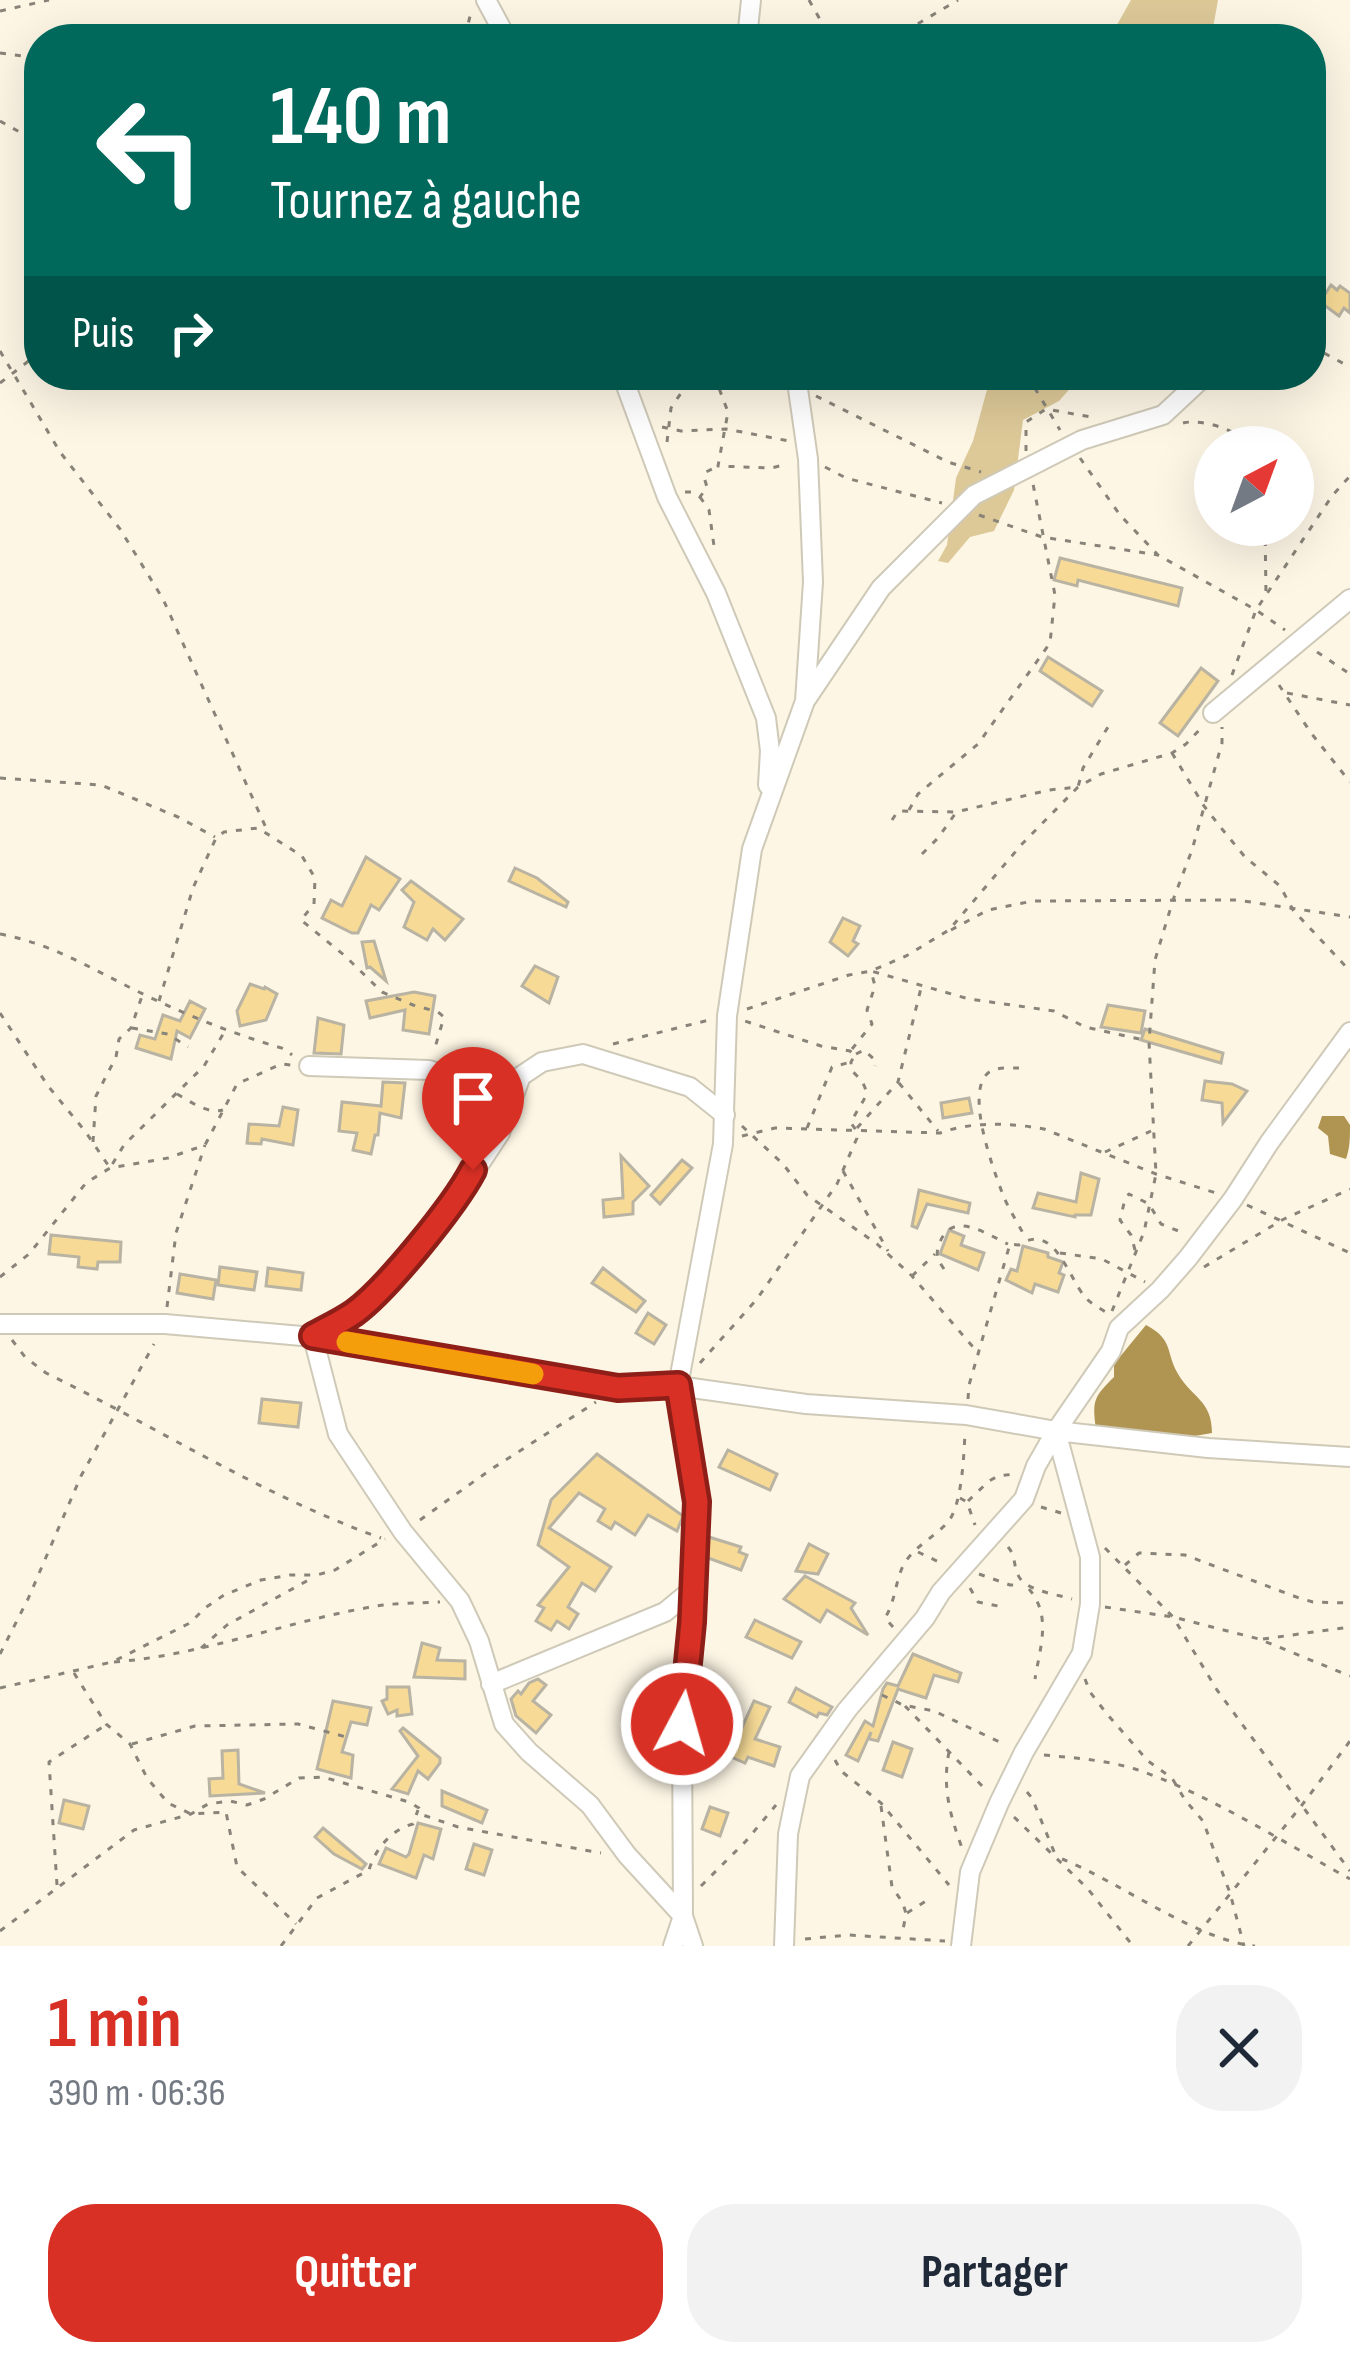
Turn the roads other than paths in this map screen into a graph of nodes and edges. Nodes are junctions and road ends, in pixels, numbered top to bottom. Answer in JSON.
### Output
{"nodes":[{"id":1,"x":628,"y":390,"type":"edge"},
{"id":2,"x":799,"y":390,"type":"edge"},
{"id":3,"x":1190,"y":390,"type":"edge"},
{"id":4,"x":1350,"y":599,"type":"edge"},
{"id":5,"x":805,"y":701,"type":"junction"},
{"id":6,"x":1213,"y":713,"type":"road end"},
{"id":7,"x":768,"y":799,"type":"junction"},
{"id":8,"x":1350,"y":1032,"type":"edge"},
{"id":9,"x":309,"y":1066,"type":"road end"},
{"id":10,"x":511,"y":1097,"type":"junction"},
{"id":11,"x":725,"y":1115,"type":"junction"},
{"id":12,"x":0,"y":1324,"type":"edge"},
{"id":13,"x":313,"y":1336,"type":"junction"},
{"id":14,"x":678,"y":1385,"type":"junction"},
{"id":15,"x":1056,"y":1431,"type":"junction"},
{"id":16,"x":1350,"y":1457,"type":"edge"},
{"id":17,"x":693,"y":1589,"type":"junction"},
{"id":18,"x":491,"y":1684,"type":"junction"},
{"id":19,"x":683,"y":1916,"type":"junction"},
{"id":20,"x":784,"y":1943,"type":"edge"},
{"id":21,"x":962,"y":1944,"type":"edge"},
{"id":22,"x":673,"y":1946,"type":"edge"},
{"id":23,"x":693,"y":1946,"type":"edge"}],
"edges":[{"from":1,"to":7,"type":"street"},
{"from":2,"to":5,"type":"street"},
{"from":3,"to":5,"type":"street"},
{"from":4,"to":6,"type":"street"},
{"from":5,"to":7,"type":"street"},
{"from":7,"to":11,"type":"street"},
{"from":8,"to":15,"type":"street"},
{"from":9,"to":10,"type":"street"},
{"from":10,"to":11,"type":"street"},
{"from":10,"to":13,"type":"street"},
{"from":11,"to":14,"type":"street"},
{"from":12,"to":13,"type":"street"},
{"from":13,"to":14,"type":"street"},
{"from":13,"to":18,"type":"street"},
{"from":14,"to":15,"type":"street"},
{"from":14,"to":17,"type":"street"},
{"from":15,"to":16,"type":"street"},
{"from":15,"to":20,"type":"street"},
{"from":15,"to":21,"type":"street"},
{"from":17,"to":18,"type":"street"},
{"from":17,"to":19,"type":"street"},
{"from":18,"to":19,"type":"street"},
{"from":19,"to":22,"type":"street"},
{"from":19,"to":23,"type":"street"}]}
